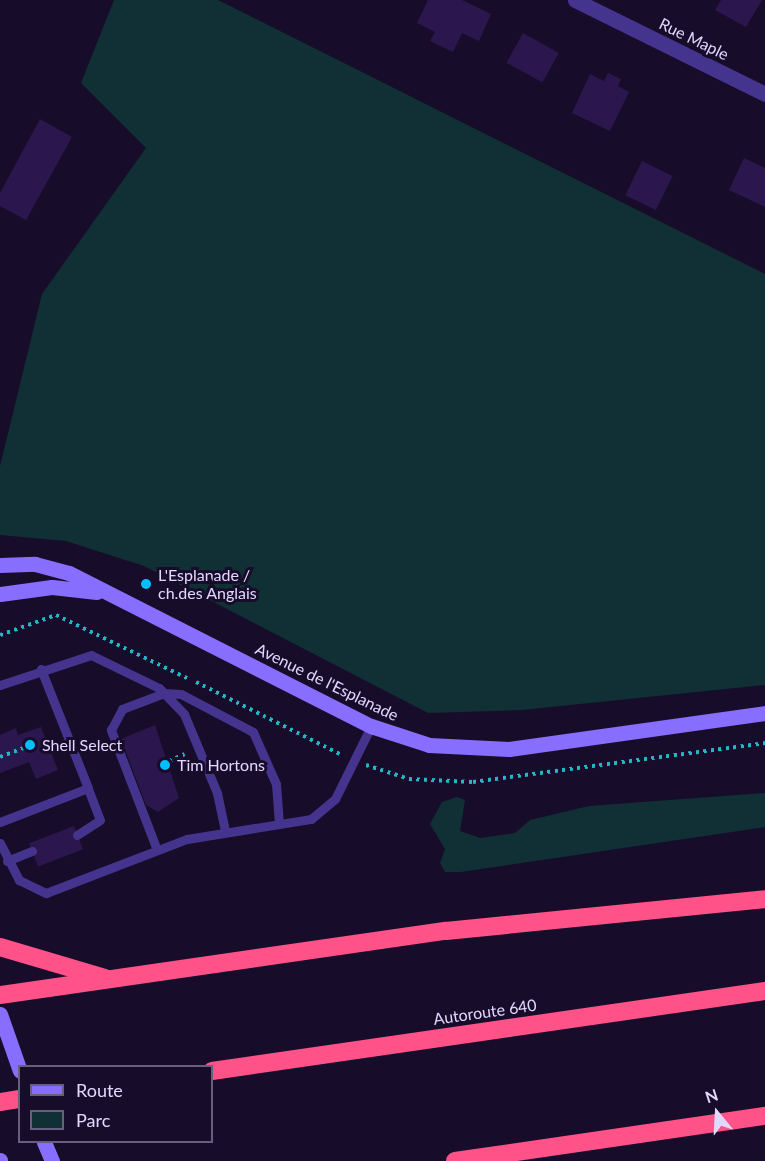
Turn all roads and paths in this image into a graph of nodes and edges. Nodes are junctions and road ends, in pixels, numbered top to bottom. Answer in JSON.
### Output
{"nodes":[{"id":1,"x":575,"y":0,"type":"edge"},
{"id":2,"x":765,"y":94,"type":"edge"},
{"id":3,"x":0,"y":565,"type":"edge"},
{"id":4,"x":0,"y":594,"type":"edge"},
{"id":5,"x":134,"y":605,"type":"junction"},
{"id":6,"x":0,"y":635,"type":"edge"},
{"id":7,"x":41,"y":669,"type":"junction"},
{"id":8,"x":0,"y":685,"type":"edge"},
{"id":9,"x":164,"y":693,"type":"junction"},
{"id":10,"x":765,"y":713,"type":"edge"},
{"id":11,"x":371,"y":726,"type":"junction"},
{"id":12,"x":765,"y":743,"type":"edge"},
{"id":13,"x":23,"y":748,"type":"dead end"},
{"id":14,"x":336,"y":752,"type":"dead end"},
{"id":15,"x":0,"y":757,"type":"edge"},
{"id":16,"x":371,"y":767,"type":"dead end"},
{"id":17,"x":88,"y":788,"type":"junction"},
{"id":18,"x":0,"y":822,"type":"edge"},
{"id":19,"x":279,"y":824,"type":"junction"},
{"id":20,"x":225,"y":832,"type":"junction"},
{"id":21,"x":77,"y":835,"type":"dead end"},
{"id":22,"x":0,"y":843,"type":"edge"},
{"id":23,"x":157,"y":850,"type":"junction"},
{"id":24,"x":32,"y":851,"type":"dead end"},
{"id":25,"x":7,"y":861,"type":"junction"},
{"id":26,"x":765,"y":898,"type":"edge"},
{"id":27,"x":0,"y":947,"type":"edge"},
{"id":28,"x":112,"y":980,"type":"junction"},
{"id":29,"x":765,"y":991,"type":"edge"},
{"id":30,"x":0,"y":995,"type":"edge"},
{"id":31,"x":0,"y":1014,"type":"edge"},
{"id":32,"x":18,"y":1065,"type":"edge"},
{"id":33,"x":213,"y":1071,"type":"edge"},
{"id":34,"x":18,"y":1099,"type":"edge"},
{"id":35,"x":0,"y":1102,"type":"edge"},
{"id":36,"x":765,"y":1116,"type":"edge"},
{"id":37,"x":45,"y":1143,"type":"edge"},
{"id":38,"x":51,"y":1161,"type":"edge"},
{"id":39,"x":455,"y":1161,"type":"edge"}],
"edges":[{"from":1,"to":2,"type":"street","name":"Rue Maple"},
{"from":3,"to":5,"type":"street","name":"Avenue de l'Esplanade"},
{"from":4,"to":5,"type":"street","name":"Avenue de l'Esplanade"},
{"from":5,"to":11,"type":"street","name":"Avenue de l'Esplanade"},
{"from":6,"to":14,"type":"path"},
{"from":7,"to":8,"type":"lane"},
{"from":7,"to":9,"type":"lane"},
{"from":7,"to":17,"type":"lane"},
{"from":9,"to":19,"type":"lane"},
{"from":9,"to":20,"type":"lane"},
{"from":9,"to":23,"type":"lane"},
{"from":10,"to":11,"type":"street","name":"Avenue de l'Esplanade"},
{"from":11,"to":19,"type":"lane"},
{"from":12,"to":16,"type":"path"},
{"from":13,"to":15,"type":"path"},
{"from":17,"to":18,"type":"lane"},
{"from":17,"to":21,"type":"lane"},
{"from":19,"to":20,"type":"lane"},
{"from":20,"to":23,"type":"lane"},
{"from":22,"to":25,"type":"lane"},
{"from":23,"to":25,"type":"lane"},
{"from":24,"to":25,"type":"lane"},
{"from":26,"to":28,"type":"highway"},
{"from":27,"to":28,"type":"highway"},
{"from":28,"to":30,"type":"highway"},
{"from":29,"to":33,"type":"highway","name":"Autoroute 640"},
{"from":31,"to":32,"type":"street"},
{"from":34,"to":35,"type":"highway"},
{"from":36,"to":39,"type":"highway"},
{"from":37,"to":38,"type":"street"}]}
